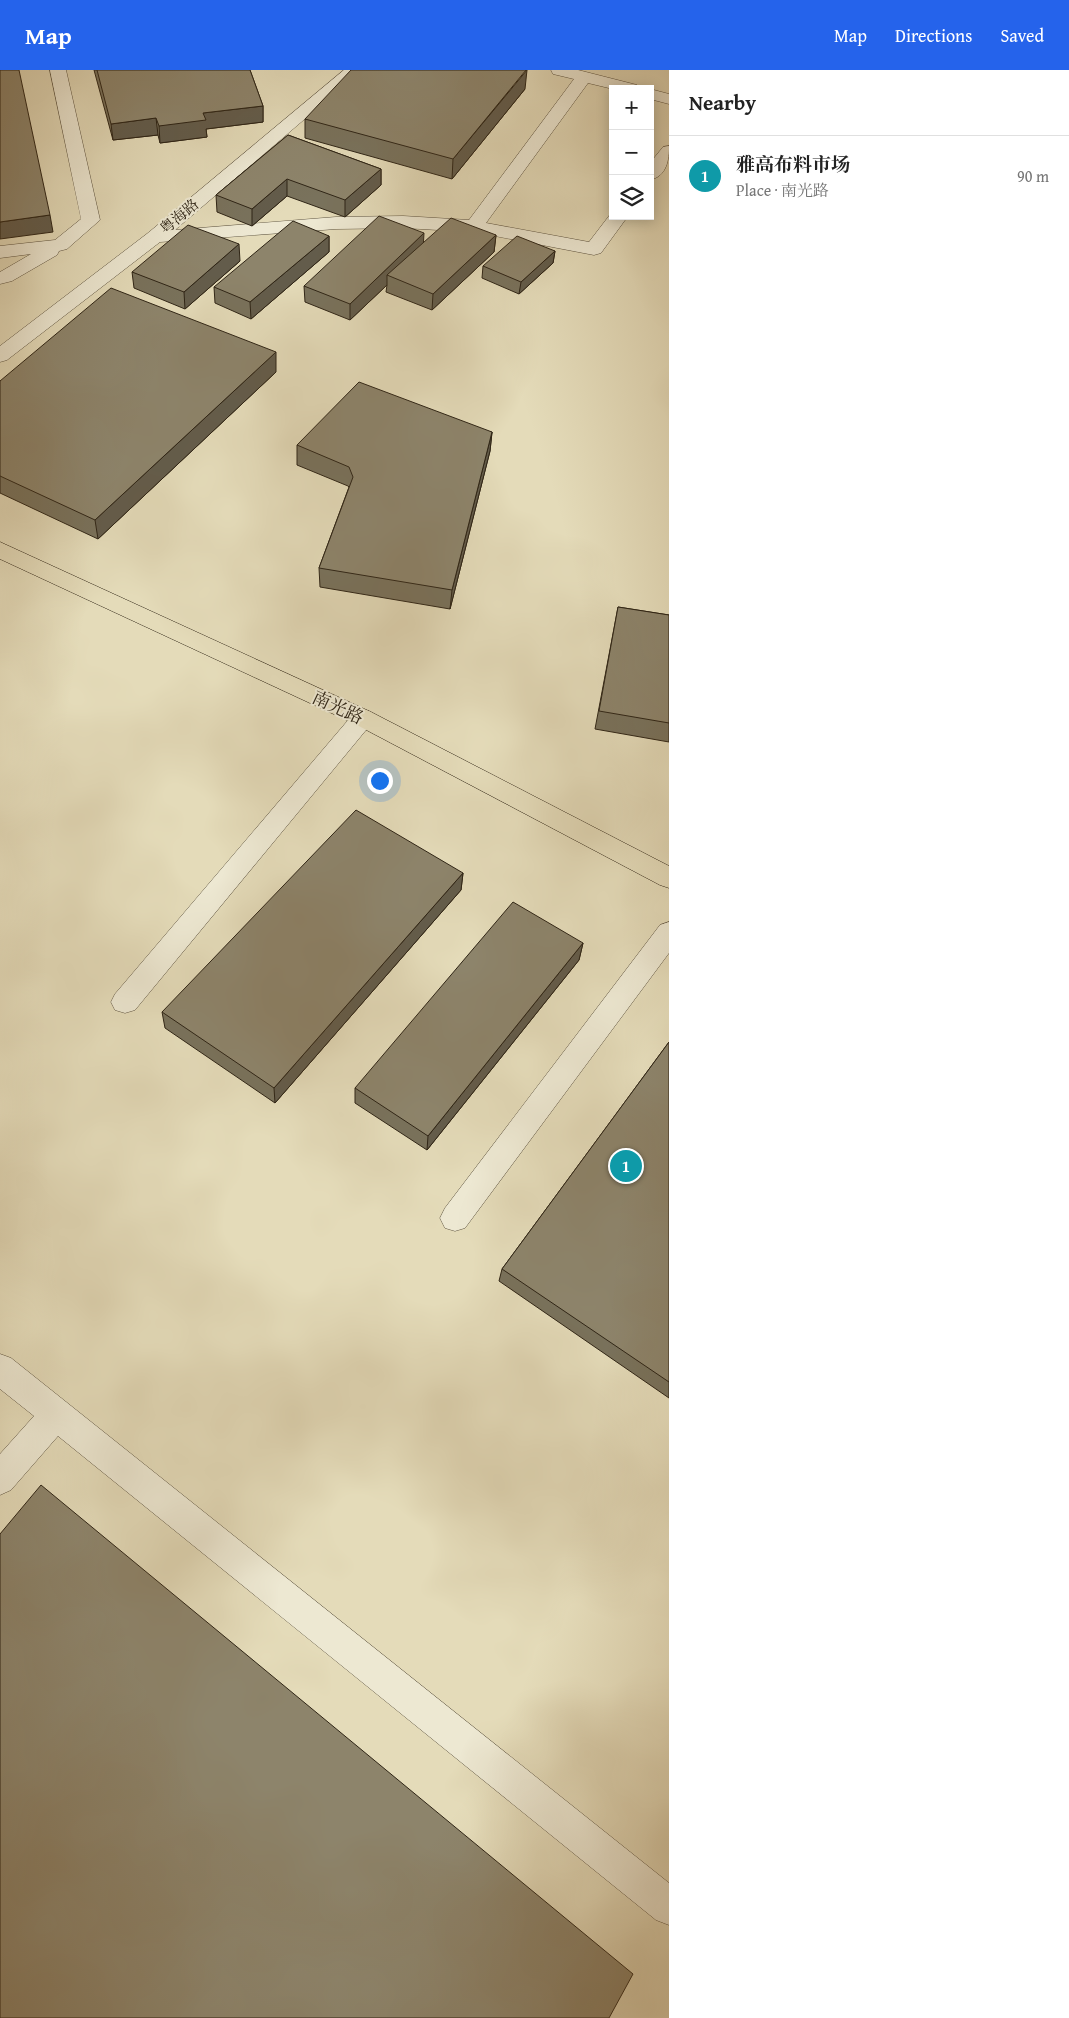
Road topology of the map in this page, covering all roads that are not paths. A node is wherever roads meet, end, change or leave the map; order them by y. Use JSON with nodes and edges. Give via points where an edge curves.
{"nodes":[{"id":1,"x":58,"y":70,"type":"edge"},
{"id":2,"x":354,"y":70,"type":"edge"},
{"id":3,"x":559,"y":70,"type":"edge"},
{"id":4,"x":584,"y":76,"type":"junction"},
{"id":5,"x":617,"y":85,"type":"edge"},
{"id":6,"x":654,"y":95,"type":"edge"},
{"id":7,"x":669,"y":99,"type":"edge"},
{"id":8,"x":669,"y":151,"type":"edge"},
{"id":9,"x":654,"y":170,"type":"edge"},
{"id":10,"x":616,"y":220,"type":"edge"},
{"id":11,"x":474,"y":226,"type":"junction"},
{"id":12,"x":155,"y":237,"type":"junction"},
{"id":13,"x":60,"y":245,"type":"junction"},
{"id":14,"x":0,"y":252,"type":"edge"},
{"id":15,"x":0,"y":278,"type":"edge"},
{"id":16,"x":0,"y":356,"type":"edge"},
{"id":17,"x":0,"y":550,"type":"edge"},
{"id":18,"x":363,"y":718,"type":"junction"},
{"id":19,"x":669,"y":878,"type":"edge"},
{"id":20,"x":669,"y":933,"type":"edge"},
{"id":21,"x":125,"y":1002,"type":"dead end"},
{"id":22,"x":455,"y":1218,"type":"dead end"},
{"id":23,"x":0,"y":1369,"type":"edge"},
{"id":24,"x":56,"y":1414,"type":"junction"},
{"id":25,"x":0,"y":1479,"type":"edge"},
{"id":26,"x":669,"y":1907,"type":"edge"}],
"edges":[{"from":1,"to":13,"type":"street","via":[[91,220]]},
{"from":2,"to":12,"type":"street","name":"粤海路"},
{"from":3,"to":4,"type":"street"},
{"from":4,"to":5,"type":"street"},
{"from":4,"to":11,"type":"street"},
{"from":6,"to":7,"type":"street"},
{"from":8,"to":9,"type":"street"},
{"from":10,"to":11,"type":"street","via":[[594,249]]},
{"from":11,"to":12,"type":"street","via":[[336,223]]},
{"from":12,"to":16,"type":"street","name":"粤海路"},
{"from":13,"to":14,"type":"street"},
{"from":13,"to":15,"type":"street"},
{"from":17,"to":18,"type":"main road","name":"南光路"},
{"from":18,"to":19,"type":"main road","name":"南光路"},
{"from":18,"to":21,"type":"street"},
{"from":20,"to":22,"type":"street"},
{"from":23,"to":24,"type":"street"},
{"from":24,"to":25,"type":"street"},
{"from":24,"to":26,"type":"street"}]}
